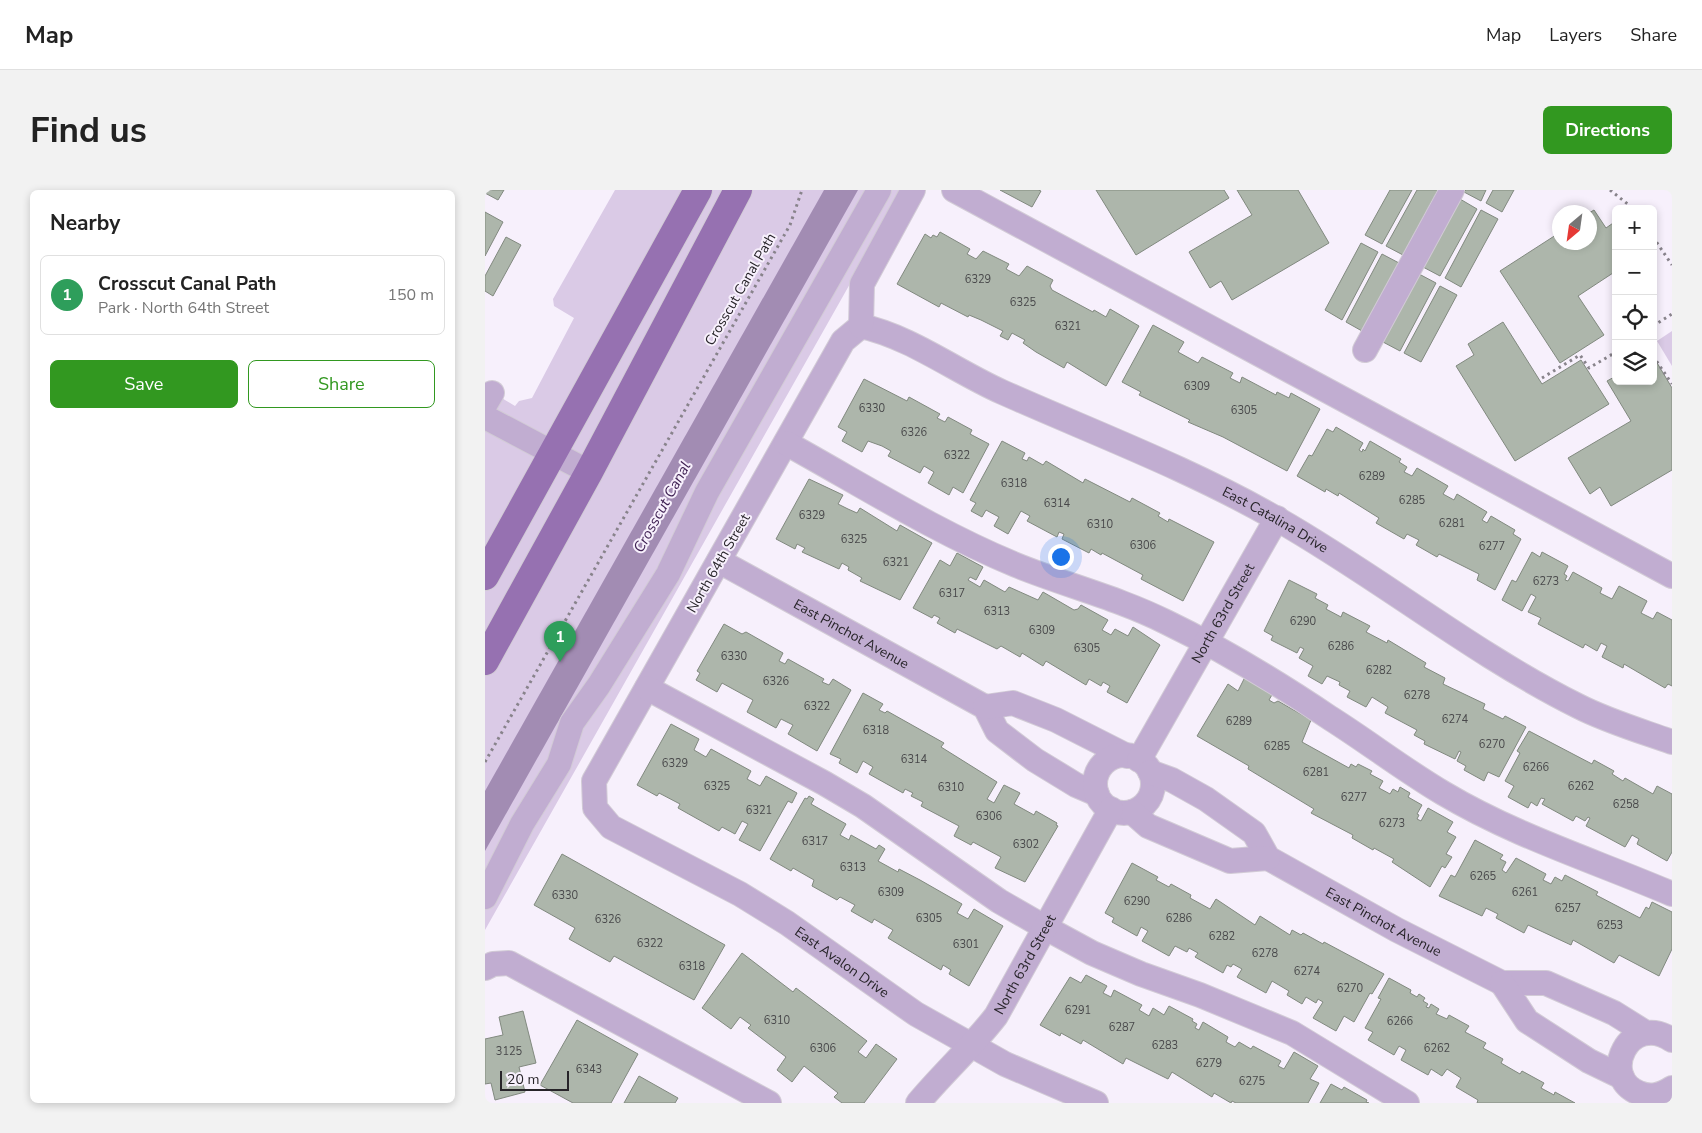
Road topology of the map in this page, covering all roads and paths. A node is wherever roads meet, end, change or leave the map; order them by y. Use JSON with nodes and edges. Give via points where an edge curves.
{"nodes":[{"id":1,"x":698,"y":190,"type":"edge"},
{"id":2,"x":739,"y":190,"type":"edge"},
{"id":3,"x":802,"y":190,"type":"edge"},
{"id":4,"x":879,"y":190,"type":"edge"},
{"id":5,"x":913,"y":190,"type":"edge"},
{"id":6,"x":954,"y":190,"type":"edge"},
{"id":7,"x":1453,"y":190,"type":"edge"},
{"id":8,"x":1610,"y":190,"type":"edge"},
{"id":9,"x":1629,"y":205,"type":"edge"},
{"id":10,"x":1657,"y":243,"type":"edge"},
{"id":11,"x":1672,"y":265,"type":"edge"},
{"id":12,"x":1672,"y":314,"type":"edge"},
{"id":13,"x":1657,"y":323,"type":"edge"},
{"id":14,"x":861,"y":326,"type":"junction"},
{"id":15,"x":1365,"y":350,"type":"dead end"},
{"id":16,"x":1612,"y":354,"type":"edge"},
{"id":17,"x":1657,"y":362,"type":"edge"},
{"id":18,"x":1542,"y":378,"type":"dead end"},
{"id":19,"x":1672,"y":384,"type":"edge"},
{"id":20,"x":485,"y":417,"type":"edge"},
{"id":21,"x":786,"y":443,"type":"junction"},
{"id":22,"x":553,"y":453,"type":"junction"},
{"id":23,"x":589,"y":472,"type":"junction"},
{"id":24,"x":1277,"y":518,"type":"junction"},
{"id":25,"x":719,"y":561,"type":"junction"},
{"id":26,"x":485,"y":576,"type":"edge"},
{"id":27,"x":1672,"y":576,"type":"edge"},
{"id":28,"x":1206,"y":643,"type":"junction"},
{"id":29,"x":485,"y":661,"type":"edge"},
{"id":30,"x":647,"y":688,"type":"junction"},
{"id":31,"x":985,"y":707,"type":"junction"},
{"id":32,"x":1672,"y":742,"type":"edge"},
{"id":33,"x":485,"y":762,"type":"edge"},
{"id":34,"x":1139,"y":762,"type":"junction"},
{"id":35,"x":1113,"y":805,"type":"junction"},
{"id":36,"x":595,"y":808,"type":"joint"},
{"id":37,"x":1268,"y":858,"type":"junction"},
{"id":38,"x":1672,"y":894,"type":"edge"},
{"id":39,"x":485,"y":897,"type":"edge"},
{"id":40,"x":1046,"y":928,"type":"junction"},
{"id":41,"x":485,"y":968,"type":"edge"},
{"id":42,"x":1503,"y":983,"type":"junction"},
{"id":43,"x":1664,"y":1034,"type":"edge"},
{"id":44,"x":973,"y":1046,"type":"junction"},
{"id":45,"x":1647,"y":1093,"type":"edge"},
{"id":46,"x":769,"y":1103,"type":"edge"},
{"id":47,"x":918,"y":1103,"type":"edge"},
{"id":48,"x":1096,"y":1103,"type":"edge"},
{"id":49,"x":1407,"y":1103,"type":"edge"}],
"edges":[{"from":1,"to":22,"type":"main road"},
{"from":2,"to":23,"type":"main road"},
{"from":3,"to":33,"type":"path","name":"Crosscut Canal Path","via":[[790,225]]},
{"from":4,"to":39,"type":"street","via":[[707,492],[668,574],[572,723],[559,764],[522,824]]},
{"from":5,"to":14,"type":"street","via":[[862,284]]},
{"from":6,"to":27,"type":"street"},
{"from":7,"to":15,"type":"street"},
{"from":8,"to":9,"type":"path"},
{"from":10,"to":11,"type":"path"},
{"from":12,"to":13,"type":"path"},
{"from":14,"to":21,"type":"street","name":"North 64th Street","via":[[843,341]]},
{"from":14,"to":24,"type":"street","name":"East Catalina Drive","via":[[883,331],[981,382],[1204,480]]},
{"from":16,"to":18,"type":"path","via":[[1589,368],[1580,354]]},
{"from":17,"to":19,"type":"path"},
{"from":20,"to":22,"type":"street"},
{"from":21,"to":25,"type":"street","name":"North 64th Street"},
{"from":21,"to":28,"type":"street","via":[[963,541],[1018,566],[1116,600]]},
{"from":22,"to":23,"type":"street"},
{"from":22,"to":26,"type":"main road"},
{"from":23,"to":29,"type":"main road"},
{"from":24,"to":28,"type":"street","name":"North 63rd Street"},
{"from":24,"to":32,"type":"street","name":"East Catalina Drive","via":[[1524,676],[1579,706]]},
{"from":25,"to":30,"type":"street","name":"North 64th Street"},
{"from":25,"to":31,"type":"street","name":"East Pinchot Avenue"},
{"from":28,"to":34,"type":"street","name":"North 63rd Street"},
{"from":28,"to":38,"type":"street","via":[[1327,716],[1441,792],[1486,817]]},
{"from":30,"to":36,"type":"street","name":"North 64th Street","via":[[594,781]]},
{"from":30,"to":40,"type":"street","via":[[855,801],[999,901]]},
{"from":31,"to":34,"type":"street","via":[[1013,704],[1056,720]]},
{"from":31,"to":35,"type":"street","via":[[997,731],[1035,760]]},
{"from":34,"to":35,"type":"street","via":[[1153,789],[1146,804]]},
{"from":34,"to":35,"type":"street","via":[[1111,758],[1099,770],[1096,778]]},
{"from":34,"to":37,"type":"street","via":[[1206,799],[1254,833]]},
{"from":35,"to":37,"type":"street","via":[[1148,826],[1230,862]]},
{"from":35,"to":40,"type":"street","name":"North 63rd Street"},
{"from":36,"to":44,"type":"street","name":"East Avalon Drive","via":[[611,827],[740,894],[787,923],[916,1014]]},
{"from":37,"to":42,"type":"street","name":"East Pinchot Avenue","via":[[1397,930]]},
{"from":40,"to":44,"type":"street","name":"North 63rd Street","via":[[996,1016]]},
{"from":40,"to":49,"type":"street","via":[[1141,974],[1292,1033]]},
{"from":41,"to":46,"type":"street","via":[[509,963]]},
{"from":42,"to":43,"type":"street","name":"East Pinchot Avenue","via":[[1546,983]]},
{"from":42,"to":45,"type":"street","via":[[1527,1021]]},
{"from":43,"to":45,"type":"street","via":[[1629,1042],[1623,1049],[1620,1068]]},
{"from":44,"to":47,"type":"street","name":"North 63rd Street"},
{"from":44,"to":48,"type":"street","name":"East Avalon Drive","via":[[1048,1084]]}]}
